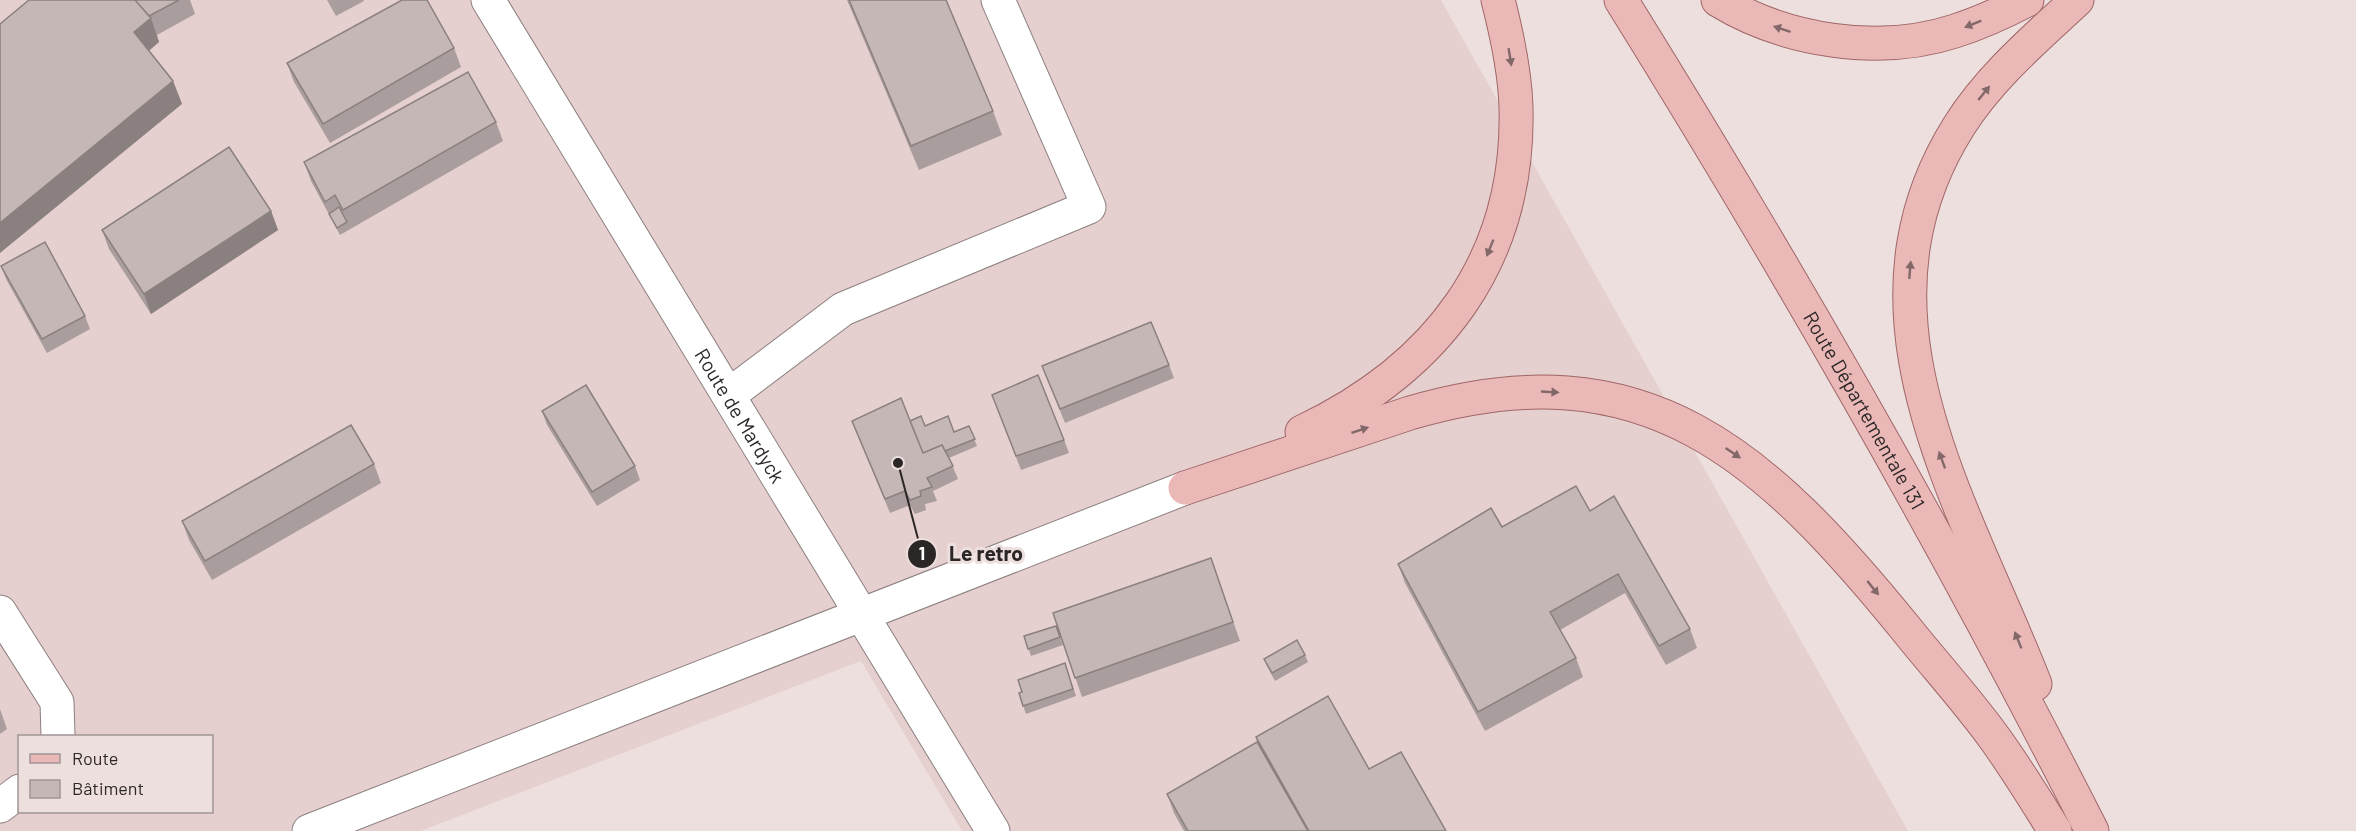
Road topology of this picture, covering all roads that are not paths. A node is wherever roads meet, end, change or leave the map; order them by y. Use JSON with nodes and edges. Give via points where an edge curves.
{"nodes":[{"id":1,"x":488,"y":0,"type":"edge"},
{"id":2,"x":998,"y":0,"type":"edge"},
{"id":3,"x":1498,"y":0,"type":"edge"},
{"id":4,"x":1621,"y":0,"type":"edge"},
{"id":5,"x":1718,"y":0,"type":"edge"},
{"id":6,"x":2026,"y":0,"type":"edge"},
{"id":7,"x":2077,"y":0,"type":"edge"},
{"id":8,"x":729,"y":395,"type":"junction"},
{"id":9,"x":1185,"y":488,"type":"junction"},
{"id":10,"x":0,"y":612,"type":"edge"},
{"id":11,"x":862,"y":613,"type":"junction"},
{"id":12,"x":58,"y":735,"type":"edge"},
{"id":13,"x":18,"y":792,"type":"edge"},
{"id":14,"x":0,"y":806,"type":"edge"},
{"id":15,"x":309,"y":831,"type":"edge"},
{"id":16,"x":993,"y":831,"type":"edge"},
{"id":17,"x":2055,"y":831,"type":"edge"},
{"id":18,"x":2092,"y":831,"type":"edge"}],
"edges":[{"from":1,"to":8,"type":"street","name":"Route de Mardyck"},
{"from":2,"to":8,"type":"street","via":[[1089,207],[843,309]]},
{"from":3,"to":9,"type":"main road","one_way":true,"via":[[1515,96],[1512,168],[1491,247],[1456,313],[1406,365],[1364,398]]},
{"from":4,"to":18,"type":"main road","name":"Route Départementale 131","via":[[1845,377],[1961,582]]},
{"from":6,"to":5,"type":"main road","one_way":true,"via":[[1954,31],[1885,42],[1809,37],[1764,23]]},
{"from":18,"to":7,"type":"main road","one_way":true,"via":[[1938,451],[1916,370],[1909,297],[1912,248],[1922,205],[1949,144],[1990,85]]},
{"from":8,"to":11,"type":"street","name":"Route de Mardyck"},
{"from":9,"to":11,"type":"street"},
{"from":9,"to":17,"type":"main road","one_way":true,"via":[[1410,413],[1489,395],[1586,395],[1656,413],[1745,461],[1832,542],[1992,735]]},
{"from":10,"to":12,"type":"street","via":[[57,702]]},
{"from":11,"to":15,"type":"street"},
{"from":11,"to":16,"type":"street","name":"Route de Mardyck"},
{"from":13,"to":14,"type":"street"}]}
